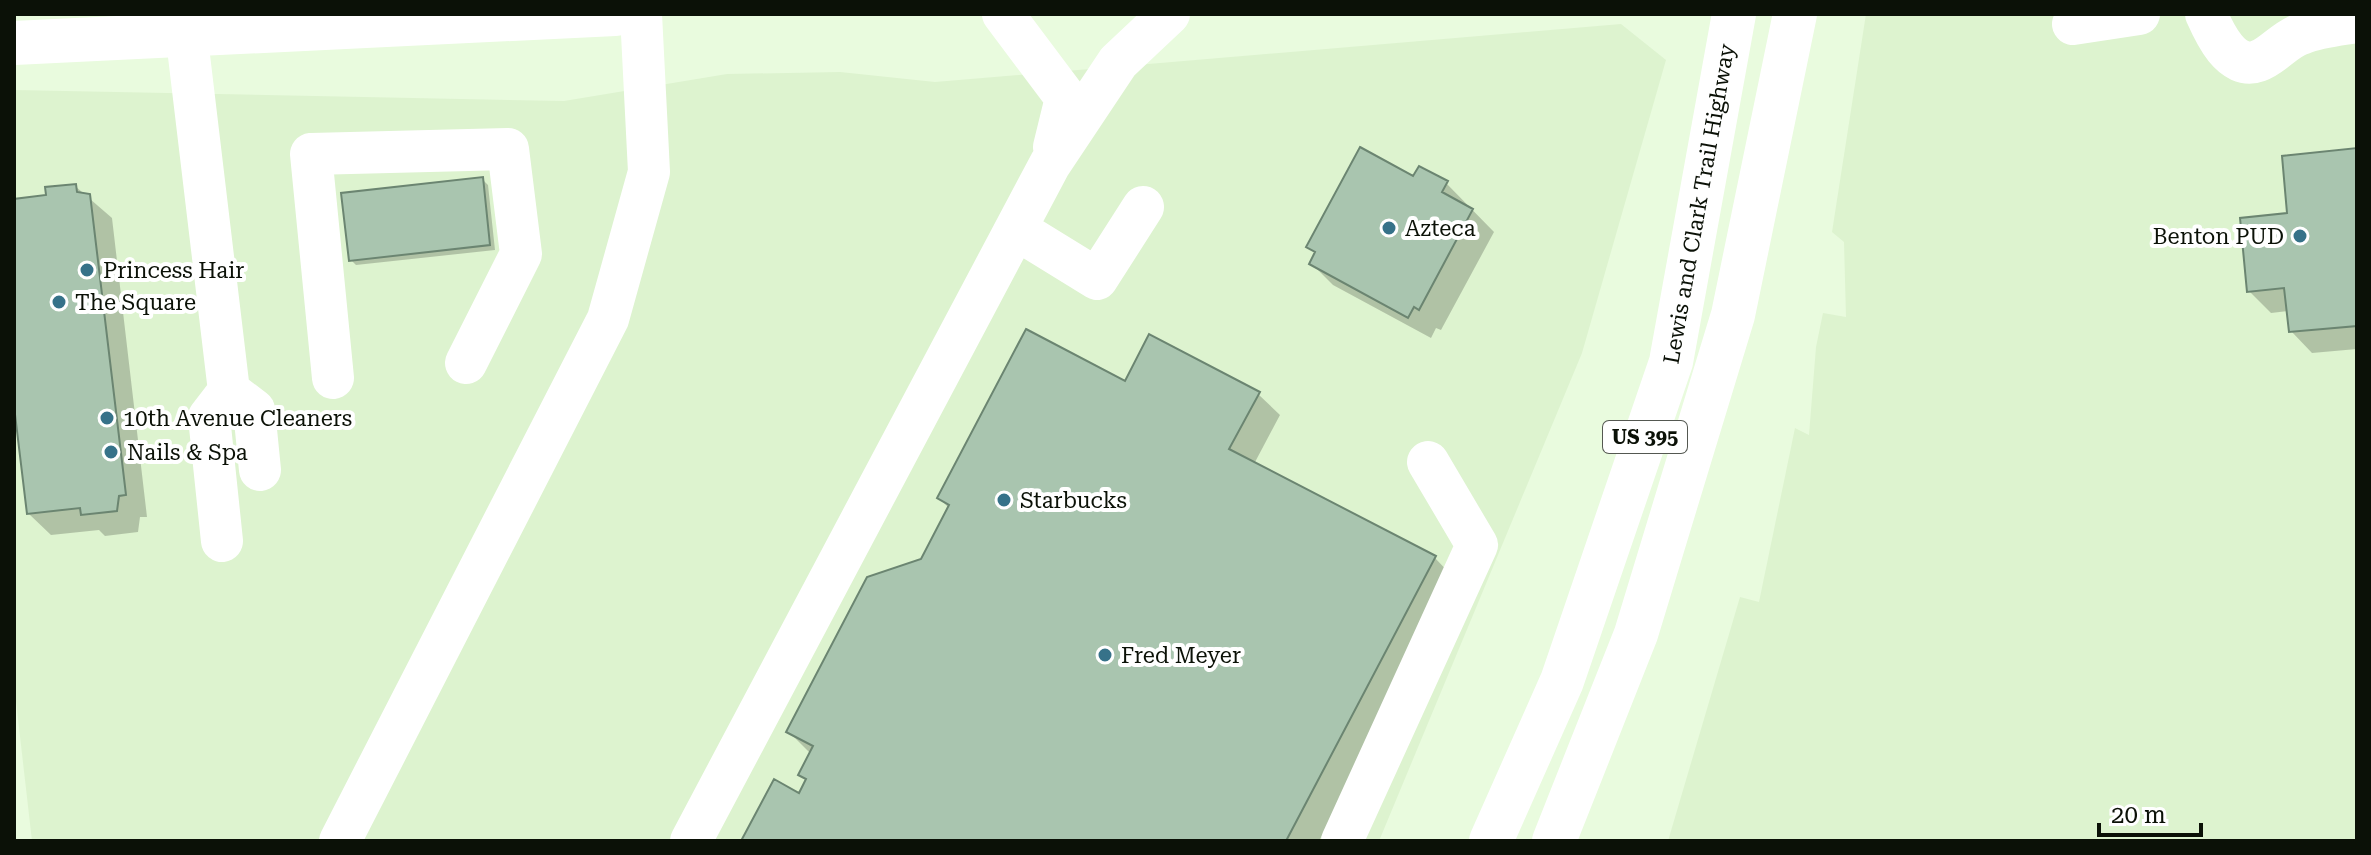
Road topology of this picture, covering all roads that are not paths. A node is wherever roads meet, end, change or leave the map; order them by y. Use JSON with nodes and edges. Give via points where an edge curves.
{"nodes":[{"id":1,"x":615,"y":14,"type":"edge"},
{"id":2,"x":641,"y":14,"type":"edge"},
{"id":3,"x":1003,"y":14,"type":"edge"},
{"id":4,"x":1169,"y":14,"type":"edge"},
{"id":5,"x":1734,"y":14,"type":"edge"},
{"id":6,"x":1795,"y":14,"type":"edge"},
{"id":7,"x":2139,"y":14,"type":"edge"},
{"id":8,"x":2206,"y":14,"type":"edge"},
{"id":9,"x":2357,"y":22,"type":"edge"},
{"id":10,"x":185,"y":24,"type":"edge"},
{"id":11,"x":2073,"y":24,"type":"dead end"},
{"id":12,"x":14,"y":43,"type":"edge"},
{"id":13,"x":1050,"y":164,"type":"junction"},
{"id":14,"x":1143,"y":207,"type":"dead end"},
{"id":15,"x":1016,"y":229,"type":"junction"},
{"id":16,"x":466,"y":363,"type":"dead end"},
{"id":17,"x":333,"y":378,"type":"dead end"},
{"id":18,"x":229,"y":391,"type":"junction"},
{"id":19,"x":1428,"y":462,"type":"dead end"},
{"id":20,"x":260,"y":470,"type":"dead end"},
{"id":21,"x":222,"y":541,"type":"dead end"},
{"id":22,"x":340,"y":841,"type":"edge"},
{"id":23,"x":691,"y":841,"type":"edge"},
{"id":24,"x":1342,"y":841,"type":"edge"},
{"id":25,"x":1491,"y":841,"type":"edge"},
{"id":26,"x":1554,"y":841,"type":"edge"}],
"edges":[{"from":1,"to":10,"type":"main road"},
{"from":2,"to":22,"type":"lane","via":[[649,172],[608,319]]},
{"from":3,"to":13,"type":"lane","via":[[1066,98]]},
{"from":4,"to":13,"type":"lane","via":[[1118,62]]},
{"from":5,"to":25,"type":"main road","name":"Lewis and Clark Trail Highway","number":"US 395","via":[[1671,362],[1562,681]]},
{"from":6,"to":26,"type":"main road","name":"Lewis and Clark Trail Highway","number":"US 395","via":[[1733,315],[1636,634]]},
{"from":7,"to":11,"type":"lane"},
{"from":8,"to":9,"type":"lane","via":[[2217,37],[2243,61],[2257,61],[2300,34]]},
{"from":10,"to":12,"type":"main road"},
{"from":10,"to":18,"type":"lane"},
{"from":13,"to":15,"type":"lane"},
{"from":14,"to":15,"type":"lane","via":[[1097,279]]},
{"from":15,"to":23,"type":"lane"},
{"from":16,"to":17,"type":"lane","via":[[521,254],[508,149],[311,154]]},
{"from":18,"to":20,"type":"lane","via":[[254,410]]},
{"from":18,"to":21,"type":"lane","via":[[209,417]]},
{"from":19,"to":24,"type":"lane","via":[[1477,545]]}]}
